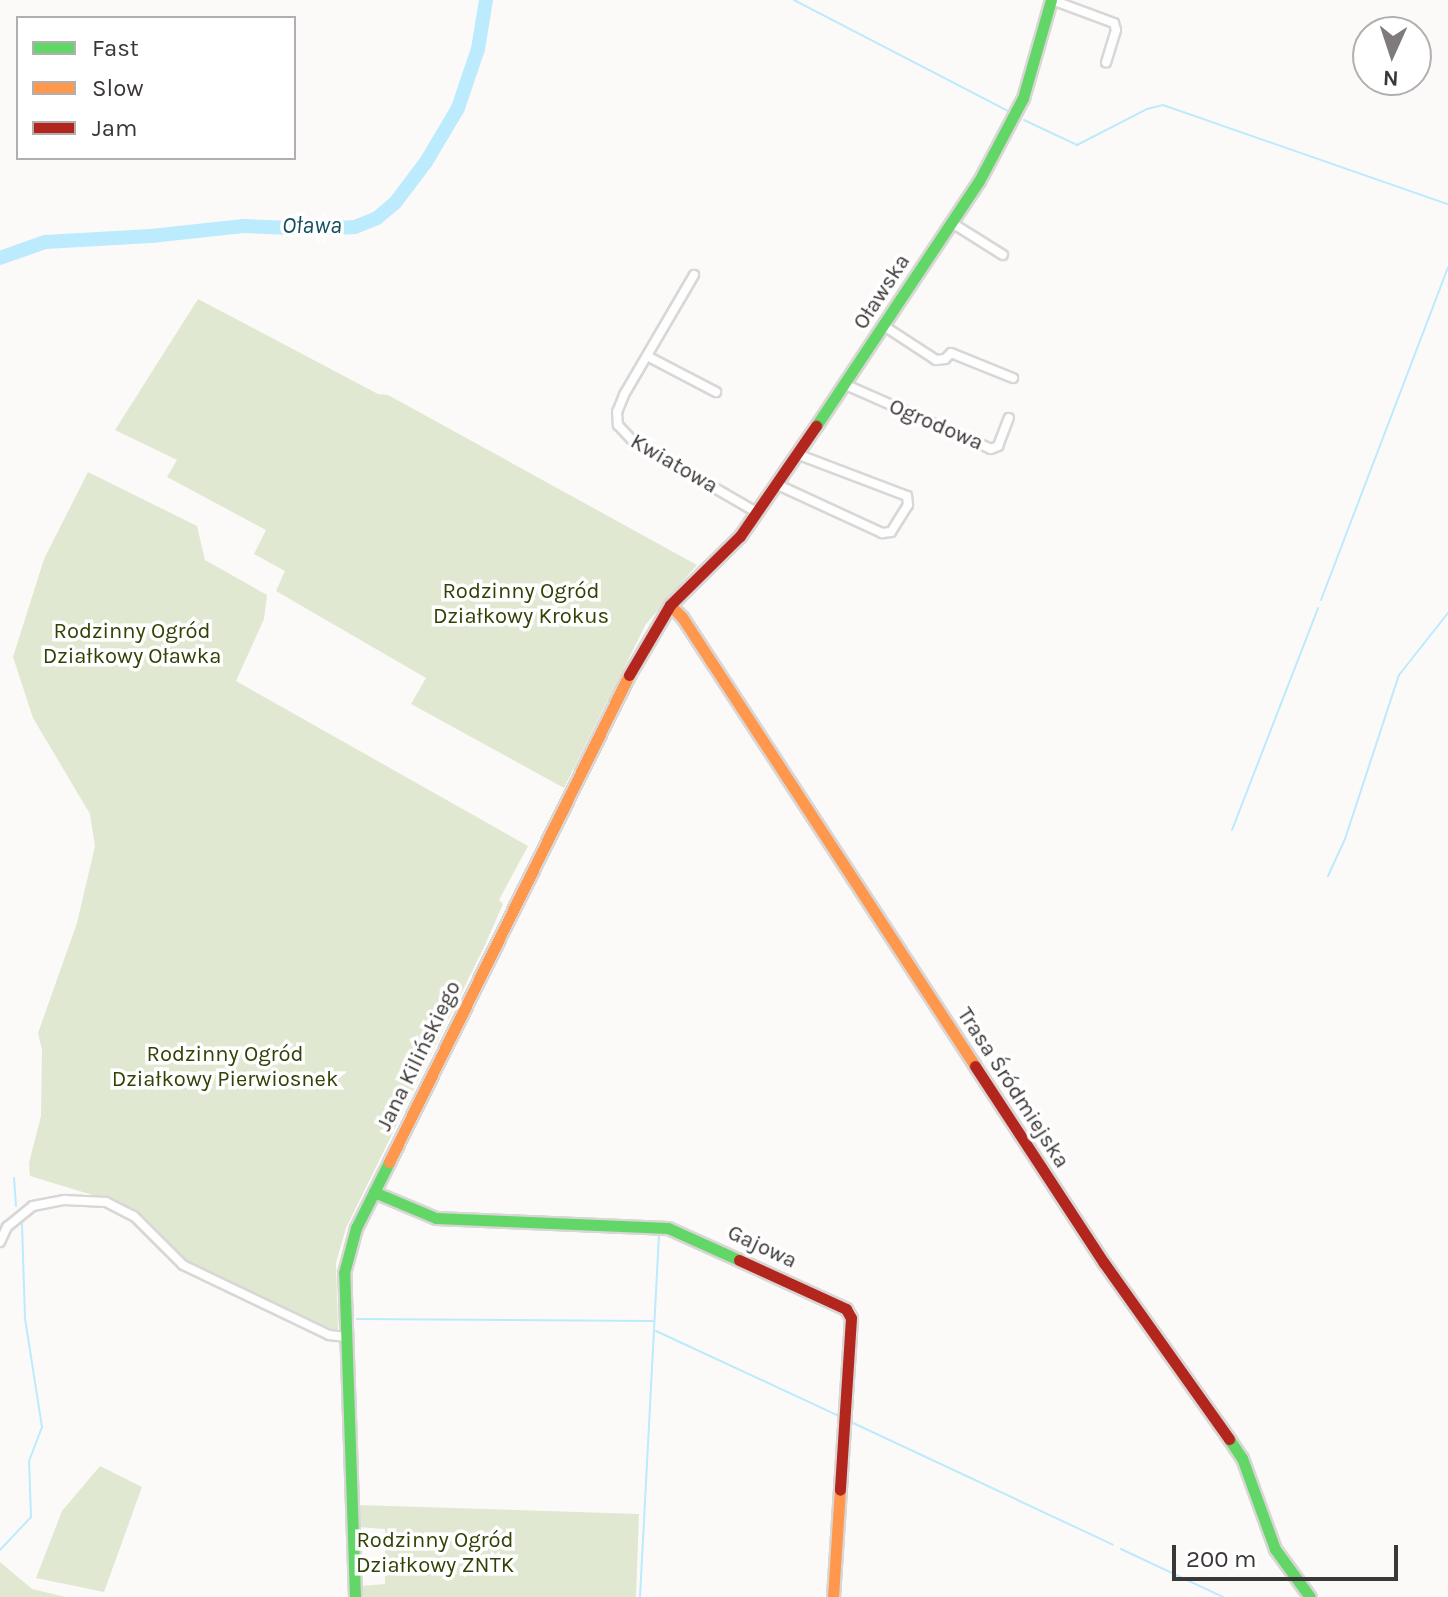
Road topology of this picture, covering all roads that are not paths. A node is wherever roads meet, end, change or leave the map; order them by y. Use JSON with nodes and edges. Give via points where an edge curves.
{"nodes":[{"id":1,"x":1051,"y":0,"type":"edge"},
{"id":2,"x":1106,"y":63,"type":"dead end"},
{"id":3,"x":952,"y":223,"type":"junction"},
{"id":4,"x":1003,"y":255,"type":"dead end"},
{"id":5,"x":694,"y":275,"type":"dead end"},
{"id":6,"x":884,"y":326,"type":"junction"},
{"id":7,"x":647,"y":356,"type":"junction"},
{"id":8,"x":1013,"y":378,"type":"dead end"},
{"id":9,"x":846,"y":385,"type":"junction"},
{"id":10,"x":716,"y":392,"type":"dead end"},
{"id":11,"x":1009,"y":418,"type":"dead end"},
{"id":12,"x":799,"y":455,"type":"junction"},
{"id":13,"x":778,"y":485,"type":"junction"},
{"id":14,"x":758,"y":513,"type":"junction"},
{"id":15,"x":697,"y":578,"type":"joint"},
{"id":16,"x":670,"y":605,"type":"junction"},
{"id":17,"x":374,"y":1192,"type":"junction"},
{"id":18,"x":0,"y":1242,"type":"edge"},
{"id":19,"x":346,"y":1337,"type":"junction"},
{"id":20,"x":355,"y":1597,"type":"edge"},
{"id":21,"x":833,"y":1597,"type":"edge"},
{"id":22,"x":1310,"y":1597,"type":"edge"}],
"edges":[{"from":1,"to":2,"type":"street","via":[[1114,23]]},
{"from":1,"to":3,"type":"street","name":"Oławska","via":[[1017,113]]},
{"from":3,"to":4,"type":"street"},
{"from":3,"to":6,"type":"street","name":"Oławska"},
{"from":5,"to":7,"type":"street","name":"Kwiatowa"},
{"from":6,"to":8,"type":"street","via":[[936,360],[951,353]]},
{"from":6,"to":9,"type":"street","name":"Oławska"},
{"from":7,"to":10,"type":"street"},
{"from":7,"to":14,"type":"street","name":"Kwiatowa","via":[[617,412],[621,431]]},
{"from":9,"to":11,"type":"street","name":"Ogrodowa","via":[[991,449],[998,446]]},
{"from":9,"to":12,"type":"street","name":"Oławska"},
{"from":12,"to":13,"type":"street","name":"Oławska"},
{"from":12,"to":13,"type":"street","via":[[907,496],[908,505],[891,532],[882,533]]},
{"from":13,"to":14,"type":"street","name":"Oławska"},
{"from":14,"to":15,"type":"street","name":"Oławska"},
{"from":15,"to":16,"type":"street","name":"Jana Kilińskiego"},
{"from":16,"to":17,"type":"street","name":"Jana Kilińskiego","via":[[645,642]]},
{"from":16,"to":22,"type":"street","name":"Trasa Śródmiejska","via":[[1111,1274],[1242,1458],[1275,1549]]},
{"from":17,"to":19,"type":"street","name":"Jana Kilińskiego","via":[[346,1260]]},
{"from":17,"to":21,"type":"street","name":"Gajowa","via":[[436,1218],[668,1228],[846,1309],[851,1318]]},
{"from":18,"to":19,"type":"street","via":[[7,1227],[33,1206],[64,1200],[106,1202],[134,1216],[186,1267],[329,1335]]},
{"from":19,"to":20,"type":"street","name":"Jana Kilińskiego"}]}
